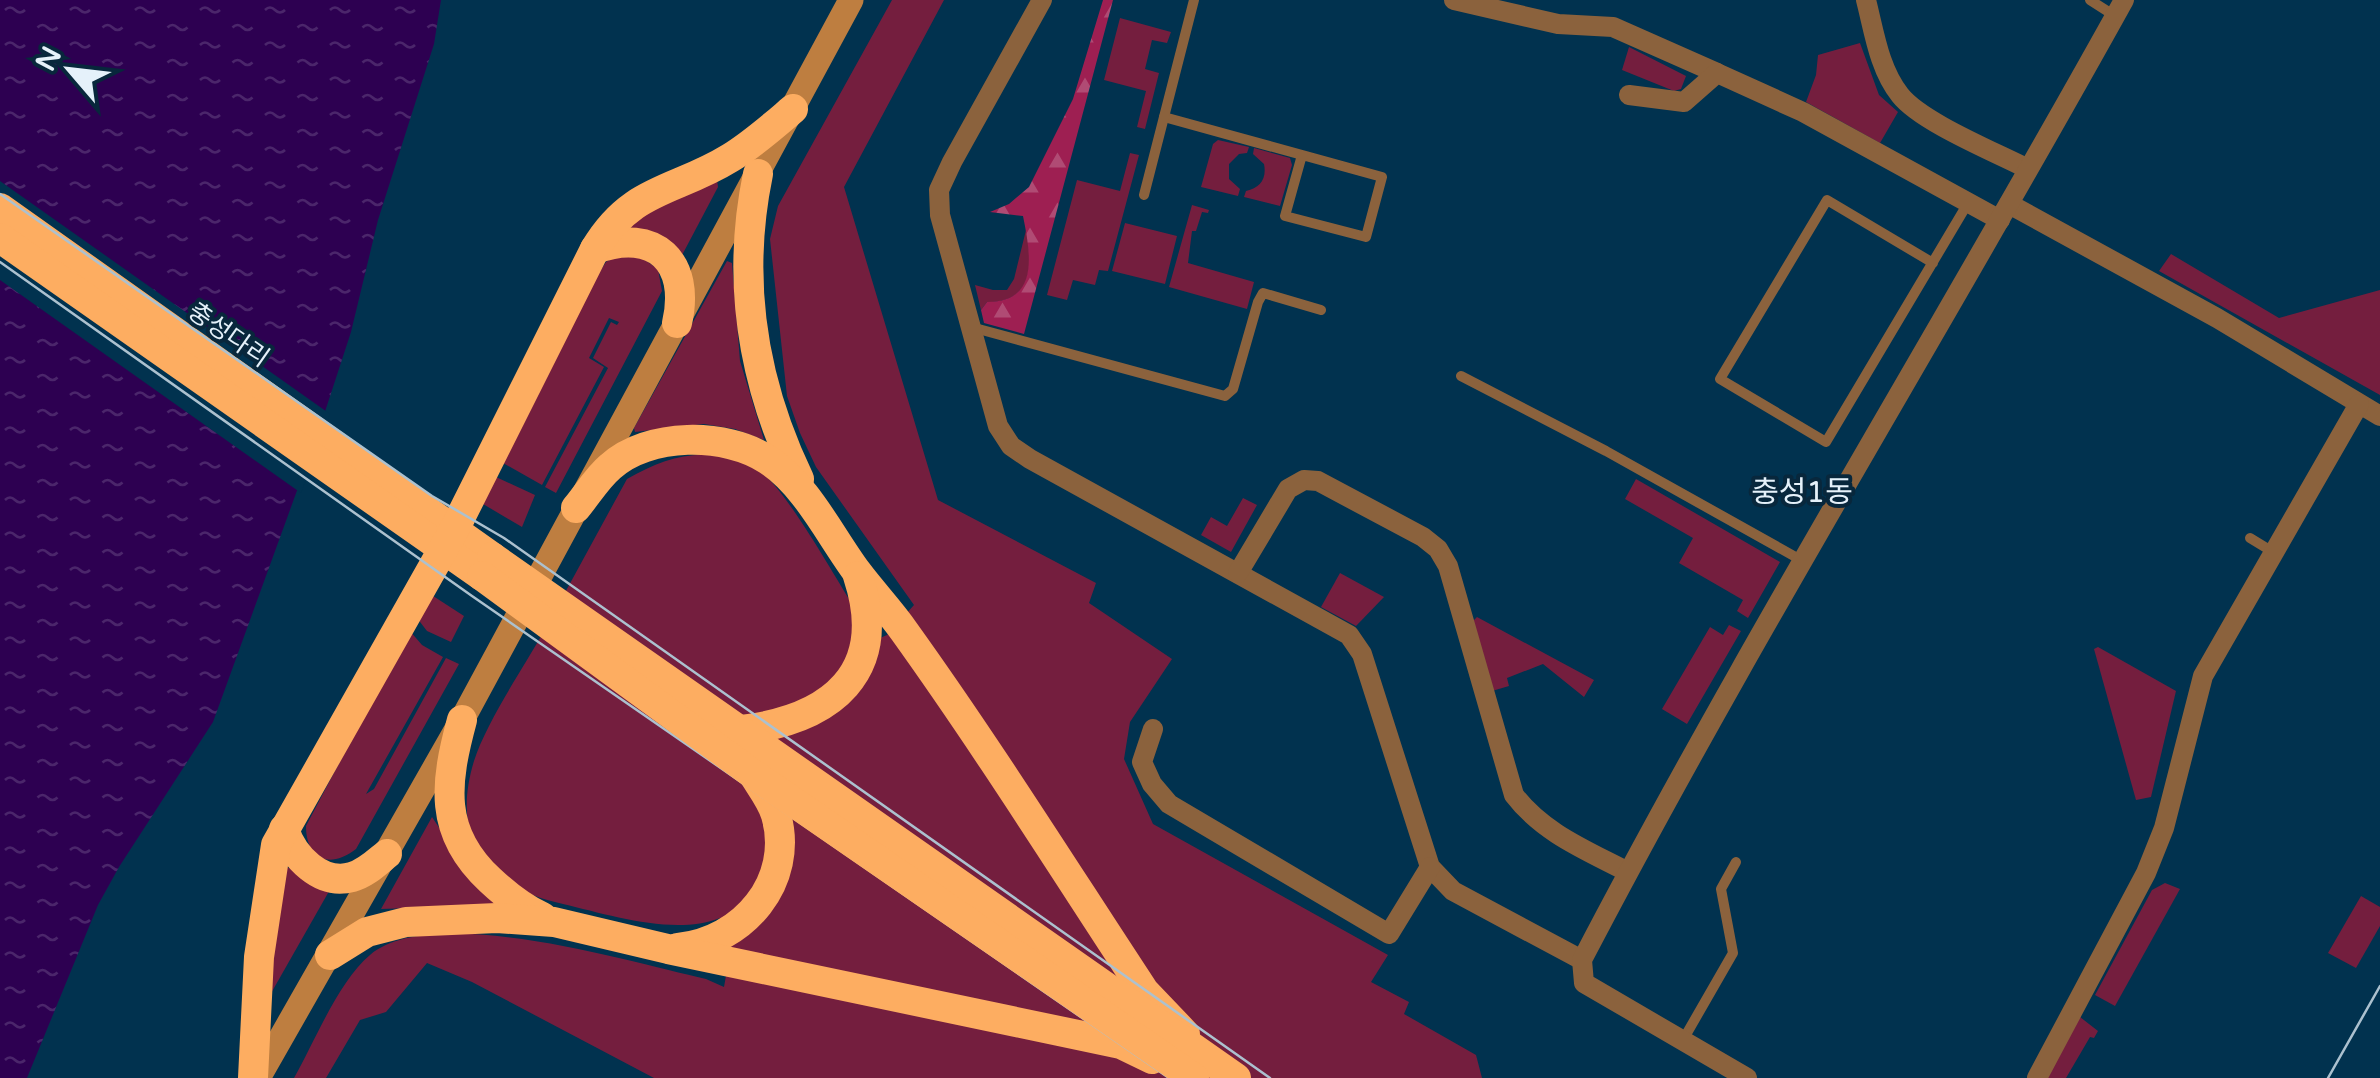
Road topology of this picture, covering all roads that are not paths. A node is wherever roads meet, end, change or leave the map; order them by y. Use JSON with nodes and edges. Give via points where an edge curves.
{"nodes":[{"id":1,"x":852,"y":0,"type":"edge"},
{"id":2,"x":1042,"y":0,"type":"edge"},
{"id":3,"x":1194,"y":0,"type":"edge"},
{"id":4,"x":1454,"y":0,"type":"edge"},
{"id":5,"x":1866,"y":0,"type":"edge"},
{"id":6,"x":2090,"y":0,"type":"edge"},
{"id":7,"x":2119,"y":8,"type":"edge"},
{"id":8,"x":1718,"y":72,"type":"junction"},
{"id":9,"x":1628,"y":95,"type":"dead end"},
{"id":10,"x":793,"y":109,"type":"junction"},
{"id":11,"x":1164,"y":117,"type":"junction"},
{"id":12,"x":1302,"y":155,"type":"junction"},
{"id":13,"x":2028,"y":169,"type":"junction"},
{"id":14,"x":758,"y":174,"type":"junction"},
{"id":15,"x":1144,"y":195,"type":"dead end"},
{"id":16,"x":1968,"y":202,"type":"junction"},
{"id":17,"x":0,"y":208,"type":"edge"},
{"id":18,"x":2005,"y":212,"type":"junction"},
{"id":19,"x":0,"y":238,"type":"edge"},
{"id":20,"x":595,"y":249,"type":"junction"},
{"id":21,"x":1933,"y":263,"type":"junction"},
{"id":22,"x":1321,"y":310,"type":"dead end"},
{"id":23,"x":677,"y":323,"type":"junction"},
{"id":24,"x":970,"y":326,"type":"junction"},
{"id":25,"x":1461,"y":376,"type":"dead end"},
{"id":26,"x":2359,"y":404,"type":"junction"},
{"id":27,"x":2380,"y":416,"type":"edge"},
{"id":28,"x":811,"y":504,"type":"junction"},
{"id":29,"x":576,"y":508,"type":"junction"},
{"id":30,"x":416,"y":518,"type":"junction"},
{"id":31,"x":2250,"y":538,"type":"dead end"},
{"id":32,"x":448,"y":540,"type":"junction"},
{"id":33,"x":2274,"y":552,"type":"junction"},
{"id":34,"x":1801,"y":560,"type":"junction"},
{"id":35,"x":487,"y":566,"type":"junction"},
{"id":36,"x":856,"y":570,"type":"junction"},
{"id":37,"x":1238,"y":573,"type":"junction"},
{"id":38,"x":462,"y":720,"type":"junction"},
{"id":39,"x":1153,"y":729,"type":"dead end"},
{"id":40,"x":742,"y":730,"type":"junction"},
{"id":41,"x":753,"y":774,"type":"junction"},
{"id":42,"x":284,"y":829,"type":"junction"},
{"id":43,"x":387,"y":854,"type":"junction"},
{"id":44,"x":1736,"y":862,"type":"dead end"},
{"id":45,"x":1430,"y":867,"type":"junction"},
{"id":46,"x":1628,"y":872,"type":"junction"},
{"id":47,"x":554,"y":922,"type":"junction"},
{"id":48,"x":668,"y":949,"type":"junction"},
{"id":49,"x":330,"y":955,"type":"junction"},
{"id":50,"x":1582,"y":960,"type":"junction"},
{"id":51,"x":1682,"y":1040,"type":"junction"},
{"id":52,"x":1208,"y":1074,"type":"edge"},
{"id":53,"x":256,"y":1078,"type":"edge"},
{"id":54,"x":1748,"y":1078,"type":"edge"},
{"id":55,"x":2036,"y":1078,"type":"edge"}],
"edges":[{"from":1,"to":10,"type":"main road"},
{"from":2,"to":24,"type":"street","via":[[939,190]]},
{"from":3,"to":11,"type":"lane"},
{"from":4,"to":8,"type":"street","via":[[1558,24],[1612,27]]},
{"from":5,"to":13,"type":"street","via":[[1884,67],[1900,96]]},
{"from":6,"to":7,"type":"lane"},
{"from":7,"to":13,"type":"street"},
{"from":8,"to":9,"type":"street","via":[[1684,102]]},
{"from":8,"to":16,"type":"street"},
{"from":10,"to":14,"type":"main road"},
{"from":10,"to":20,"type":"highway","via":[[727,160],[640,200],[609,226]]},
{"from":11,"to":12,"type":"lane"},
{"from":11,"to":15,"type":"lane"},
{"from":12,"to":12,"type":"lane","via":[[1382,177],[1366,237],[1285,216]]},
{"from":13,"to":18,"type":"street"},
{"from":14,"to":23,"type":"main road"},
{"from":14,"to":28,"type":"highway","via":[[747,235],[757,362]]},
{"from":16,"to":18,"type":"street"},
{"from":16,"to":21,"type":"lane"},
{"from":17,"to":30,"type":"highway","name":"충성다리"},
{"from":18,"to":26,"type":"street","via":[[2218,318]]},
{"from":18,"to":34,"type":"street"},
{"from":19,"to":30,"type":"highway"},
{"from":20,"to":23,"type":"highway","via":[[616,241],[642,244],[668,260],[683,297]]},
{"from":20,"to":32,"type":"highway"},
{"from":21,"to":21,"type":"lane","via":[[1826,442],[1720,379],[1827,200]]},
{"from":22,"to":24,"type":"lane","via":[[1263,294],[1226,396]]},
{"from":23,"to":29,"type":"main road"},
{"from":24,"to":37,"type":"street","via":[[998,426],[1010,446]]},
{"from":25,"to":34,"type":"lane"},
{"from":26,"to":27,"type":"street"},
{"from":26,"to":33,"type":"street"},
{"from":28,"to":29,"type":"highway","via":[[770,460],[708,440],[624,458]]},
{"from":28,"to":36,"type":"highway"},
{"from":29,"to":38,"type":"main road"},
{"from":30,"to":32,"type":"highway"},
{"from":31,"to":33,"type":"lane"},
{"from":32,"to":35,"type":"highway"},
{"from":32,"to":42,"type":"highway"},
{"from":33,"to":55,"type":"street","via":[[2204,676],[2146,873]]},
{"from":34,"to":46,"type":"street"},
{"from":35,"to":40,"type":"highway","bridge":true},
{"from":35,"to":41,"type":"highway","bridge":true},
{"from":36,"to":40,"type":"highway","via":[[866,613],[864,648],[837,696],[821,708]]},
{"from":36,"to":52,"type":"highway","bridge":true},
{"from":37,"to":45,"type":"street","via":[[1357,646]]},
{"from":37,"to":46,"type":"street","via":[[1288,489],[1304,480],[1318,480],[1423,537],[1448,566],[1514,795],[1550,831]]},
{"from":38,"to":43,"type":"main road"},
{"from":38,"to":47,"type":"highway","via":[[449,788],[458,837],[498,887]]},
{"from":39,"to":45,"type":"street","via":[[1142,762],[1168,804],[1389,934]]},
{"from":40,"to":52,"type":"highway","bridge":true},
{"from":41,"to":48,"type":"highway","via":[[776,811],[780,854],[767,892],[742,923],[711,941]]},
{"from":41,"to":52,"type":"highway","bridge":true},
{"from":42,"to":43,"type":"highway","via":[[312,869],[338,879],[365,872]]},
{"from":42,"to":53,"type":"highway","via":[[272,863],[259,957]]},
{"from":43,"to":49,"type":"main road"},
{"from":44,"to":51,"type":"lane","via":[[1721,890],[1732,954]]},
{"from":45,"to":50,"type":"street","via":[[1452,891]]},
{"from":46,"to":50,"type":"street"},
{"from":47,"to":48,"type":"highway"},
{"from":47,"to":49,"type":"highway","via":[[406,922],[367,932]]},
{"from":48,"to":52,"type":"highway","bridge":true,"via":[[1121,1044]]},
{"from":49,"to":53,"type":"main road"},
{"from":50,"to":51,"type":"street","via":[[1584,983]]},
{"from":51,"to":54,"type":"street"}]}
